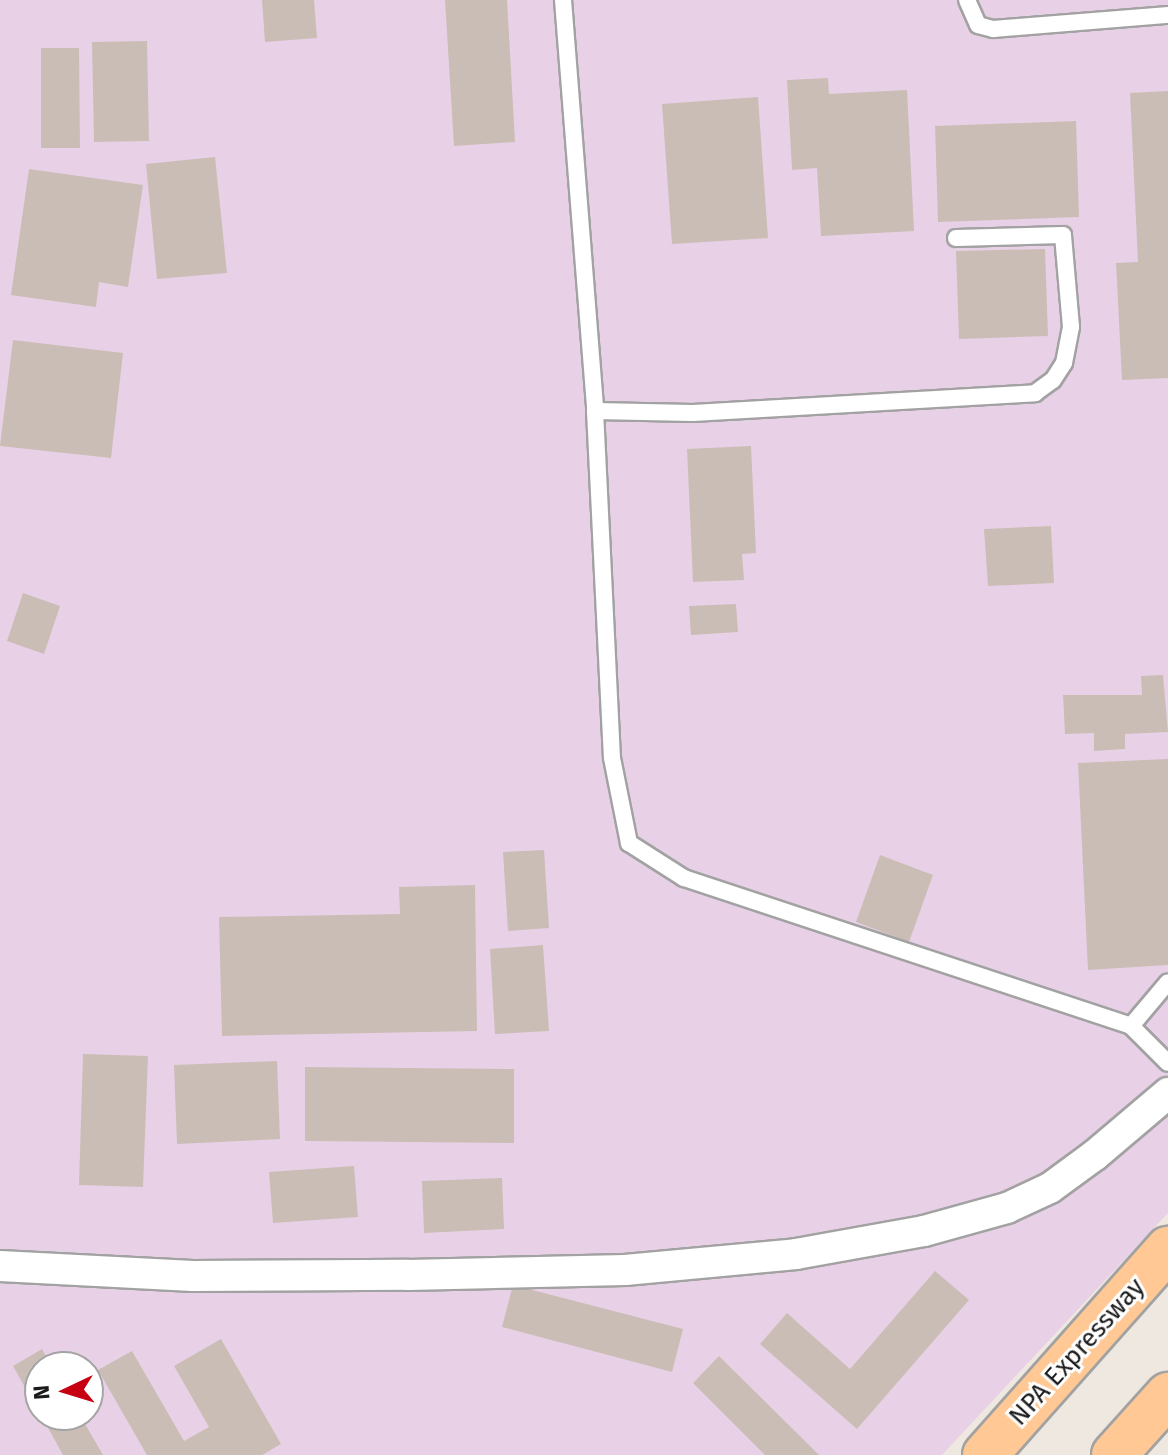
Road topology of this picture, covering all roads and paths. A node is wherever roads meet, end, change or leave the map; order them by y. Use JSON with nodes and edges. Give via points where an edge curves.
{"nodes":[{"id":1,"x":563,"y":0,"type":"edge"},
{"id":2,"x":967,"y":0,"type":"edge"},
{"id":3,"x":1168,"y":15,"type":"edge"},
{"id":4,"x":956,"y":238,"type":"dead end"},
{"id":5,"x":595,"y":411,"type":"junction"},
{"id":6,"x":1168,"y":982,"type":"edge"},
{"id":7,"x":1131,"y":1026,"type":"junction"},
{"id":8,"x":1168,"y":1063,"type":"edge"},
{"id":9,"x":1168,"y":1093,"type":"edge"},
{"id":10,"x":1168,"y":1249,"type":"edge"},
{"id":11,"x":0,"y":1266,"type":"edge"},
{"id":12,"x":1168,"y":1395,"type":"edge"},
{"id":13,"x":985,"y":1455,"type":"edge"},
{"id":14,"x":1114,"y":1455,"type":"edge"}],
"edges":[{"from":1,"to":5,"type":"lane"},
{"from":2,"to":3,"type":"lane","via":[[978,25],[993,29]]},
{"from":4,"to":5,"type":"lane","via":[[1063,235],[1071,327],[1064,363],[1035,393],[693,413]]},
{"from":5,"to":7,"type":"lane","via":[[612,758],[629,843],[684,878]]},
{"from":6,"to":7,"type":"lane"},
{"from":7,"to":8,"type":"lane"},
{"from":9,"to":11,"type":"street","via":[[1084,1163],[1007,1208],[924,1231],[796,1254],[625,1270],[408,1275],[193,1276]]},
{"from":10,"to":13,"type":"main road","name":"NPA Expressway"},
{"from":12,"to":14,"type":"main road"}]}
